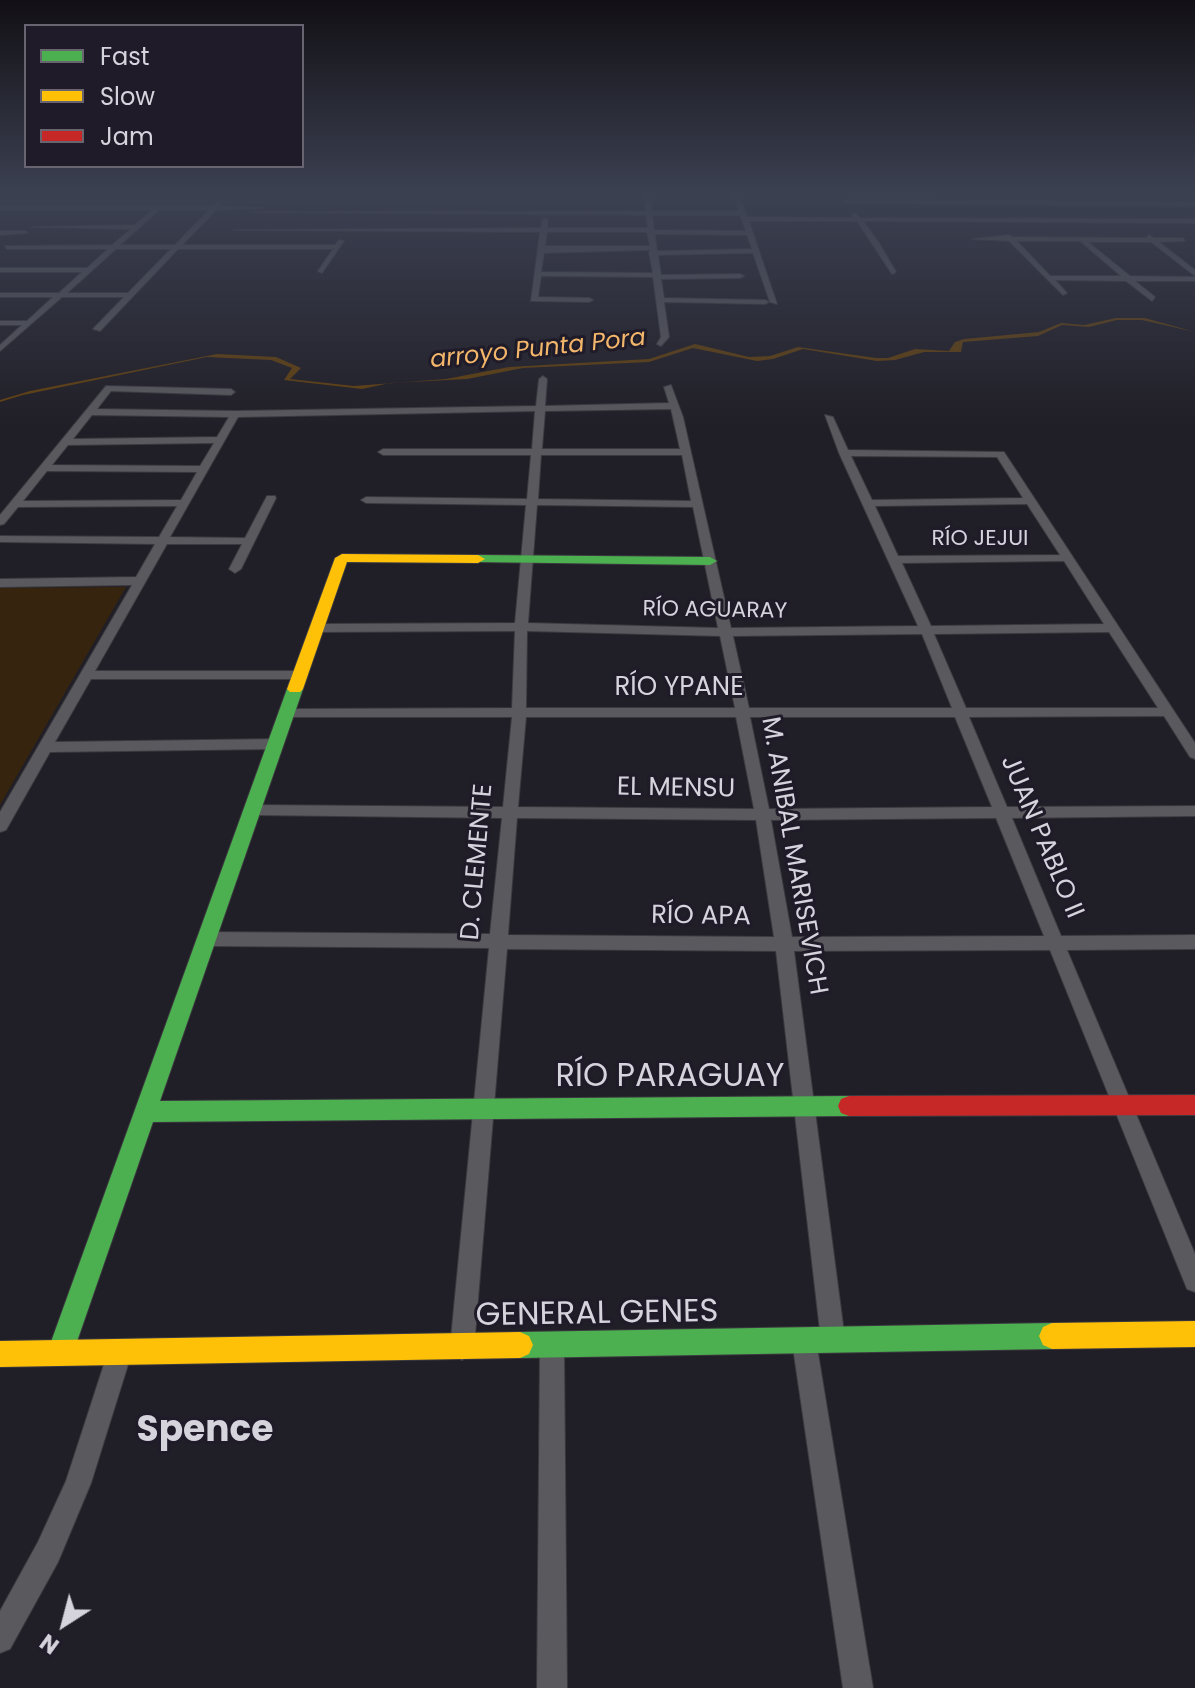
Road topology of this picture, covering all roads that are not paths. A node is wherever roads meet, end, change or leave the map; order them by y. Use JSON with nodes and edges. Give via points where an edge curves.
{"nodes":[{"id":1,"x":83,"y":276,"type":"edge"},
{"id":2,"x":149,"y":276,"type":"edge"},
{"id":3,"x":538,"y":276,"type":"edge"},
{"id":4,"x":644,"y":276,"type":"edge"},
{"id":5,"x":657,"y":276,"type":"junction"},
{"id":6,"x":740,"y":276,"type":"dead end"},
{"id":7,"x":763,"y":276,"type":"edge"},
{"id":8,"x":1047,"y":276,"type":"edge"},
{"id":9,"x":1124,"y":276,"type":"edge"},
{"id":10,"x":1195,"y":276,"type":"edge"},
{"id":11,"x":1049,"y":278,"type":"junction"},
{"id":12,"x":1128,"y":279,"type":"junction"},
{"id":13,"x":1063,"y":293,"type":"dead end"},
{"id":14,"x":0,"y":295,"type":"edge"},
{"id":15,"x":62,"y":295,"type":"junction"},
{"id":16,"x":131,"y":295,"type":"junction"},
{"id":17,"x":1152,"y":299,"type":"dead end"},
{"id":18,"x":589,"y":300,"type":"dead end"},
{"id":19,"x":661,"y":300,"type":"junction"},
{"id":20,"x":0,"y":323,"type":"edge"},
{"id":21,"x":31,"y":323,"type":"junction"},
{"id":22,"x":97,"y":329,"type":"dead end"},
{"id":23,"x":661,"y":344,"type":"dead end"},
{"id":24,"x":0,"y":349,"type":"edge"},
{"id":25,"x":543,"y":379,"type":"dead end"},
{"id":26,"x":668,"y":387,"type":"dead end"},
{"id":27,"x":231,"y":392,"type":"dead end"},
{"id":28,"x":674,"y":406,"type":"junction"},
{"id":29,"x":541,"y":408,"type":"junction"},
{"id":30,"x":88,"y":412,"type":"junction"},
{"id":31,"x":235,"y":414,"type":"junction"},
{"id":32,"x":828,"y":417,"type":"dead end"},
{"id":33,"x":220,"y":440,"type":"junction"},
{"id":34,"x":64,"y":442,"type":"junction"},
{"id":35,"x":383,"y":452,"type":"dead end"},
{"id":36,"x":537,"y":452,"type":"junction"},
{"id":37,"x":685,"y":452,"type":"junction"},
{"id":38,"x":844,"y":453,"type":"junction"},
{"id":39,"x":43,"y":468,"type":"junction"},
{"id":40,"x":203,"y":469,"type":"junction"},
{"id":41,"x":271,"y":498,"type":"dead end"},
{"id":42,"x":366,"y":500,"type":"dead end"},
{"id":43,"x":1029,"y":501,"type":"junction"},
{"id":44,"x":532,"y":502,"type":"junction"},
{"id":45,"x":185,"y":503,"type":"junction"},
{"id":46,"x":868,"y":503,"type":"junction"},
{"id":47,"x":14,"y":504,"type":"junction"},
{"id":48,"x":697,"y":504,"type":"junction"},
{"id":49,"x":0,"y":522,"type":"edge"},
{"id":50,"x":0,"y":539,"type":"edge"},
{"id":51,"x":164,"y":541,"type":"junction"},
{"id":52,"x":249,"y":541,"type":"junction"},
{"id":53,"x":1066,"y":558,"type":"junction"},
{"id":54,"x":527,"y":560,"type":"junction"},
{"id":55,"x":895,"y":560,"type":"junction"},
{"id":56,"x":710,"y":561,"type":"junction"},
{"id":57,"x":235,"y":569,"type":"dead end"},
{"id":58,"x":141,"y":581,"type":"junction"},
{"id":59,"x":0,"y":583,"type":"edge"},
{"id":60,"x":521,"y":627,"type":"junction"},
{"id":61,"x":317,"y":628,"type":"junction"},
{"id":62,"x":1112,"y":628,"type":"junction"},
{"id":63,"x":927,"y":631,"type":"junction"},
{"id":64,"x":725,"y":632,"type":"junction"},
{"id":65,"x":87,"y":675,"type":"junction"},
{"id":66,"x":300,"y":675,"type":"junction"},
{"id":67,"x":519,"y":712,"type":"junction"},
{"id":68,"x":961,"y":712,"type":"junction"},
{"id":69,"x":1167,"y":712,"type":"junction"},
{"id":70,"x":287,"y":713,"type":"junction"},
{"id":71,"x":742,"y":713,"type":"junction"},
{"id":72,"x":276,"y":744,"type":"junction"},
{"id":73,"x":45,"y":747,"type":"junction"},
{"id":74,"x":1195,"y":754,"type":"edge"},
{"id":75,"x":253,"y":810,"type":"junction"},
{"id":76,"x":508,"y":810,"type":"junction"},
{"id":77,"x":1195,"y":811,"type":"edge"},
{"id":78,"x":1003,"y":813,"type":"junction"},
{"id":79,"x":762,"y":815,"type":"junction"},
{"id":80,"x":0,"y":826,"type":"edge"},
{"id":81,"x":207,"y":939,"type":"junction"},
{"id":82,"x":497,"y":940,"type":"junction"},
{"id":83,"x":1195,"y":942,"type":"edge"},
{"id":84,"x":784,"y":944,"type":"junction"},
{"id":85,"x":1058,"y":944,"type":"junction"},
{"id":86,"x":1125,"y":1105,"type":"junction"},
{"id":87,"x":1195,"y":1105,"type":"edge"},
{"id":88,"x":483,"y":1107,"type":"junction"},
{"id":89,"x":805,"y":1108,"type":"junction"},
{"id":90,"x":145,"y":1112,"type":"junction"},
{"id":91,"x":1195,"y":1281,"type":"edge"},
{"id":92,"x":1195,"y":1334,"type":"edge"},
{"id":93,"x":833,"y":1340,"type":"junction"},
{"id":94,"x":804,"y":1341,"type":"junction"},
{"id":95,"x":552,"y":1346,"type":"junction"},
{"id":96,"x":462,"y":1348,"type":"junction"},
{"id":97,"x":120,"y":1352,"type":"junction"},
{"id":98,"x":60,"y":1353,"type":"junction"},
{"id":99,"x":0,"y":1354,"type":"edge"},
{"id":100,"x":0,"y":1639,"type":"edge"},
{"id":101,"x":552,"y":1688,"type":"edge"},
{"id":102,"x":858,"y":1688,"type":"edge"}],
"edges":[{"from":1,"to":15,"type":"street"},
{"from":2,"to":16,"type":"street"},
{"from":3,"to":18,"type":"street","via":[[534,299]]},
{"from":4,"to":5,"type":"street"},
{"from":5,"to":6,"type":"street"},
{"from":5,"to":19,"type":"street"},
{"from":7,"to":19,"type":"street","via":[[770,302]]},
{"from":8,"to":11,"type":"street"},
{"from":9,"to":12,"type":"street"},
{"from":10,"to":12,"type":"street"},
{"from":11,"to":12,"type":"street"},
{"from":11,"to":13,"type":"street"},
{"from":12,"to":17,"type":"street"},
{"from":14,"to":15,"type":"street"},
{"from":15,"to":16,"type":"street"},
{"from":15,"to":21,"type":"street"},
{"from":16,"to":22,"type":"street"},
{"from":19,"to":23,"type":"street"},
{"from":20,"to":21,"type":"street"},
{"from":21,"to":24,"type":"street"},
{"from":25,"to":29,"type":"street","name":"D. CLEMENTE"},
{"from":26,"to":28,"type":"street","name":"M. ANIBAL MARISEVICH"},
{"from":27,"to":30,"type":"street","via":[[109,388]]},
{"from":28,"to":29,"type":"street"},
{"from":28,"to":37,"type":"street","name":"M. ANIBAL MARISEVICH"},
{"from":29,"to":31,"type":"street"},
{"from":29,"to":36,"type":"street","name":"D. CLEMENTE"},
{"from":30,"to":31,"type":"street"},
{"from":30,"to":34,"type":"street"},
{"from":31,"to":33,"type":"street"},
{"from":32,"to":38,"type":"street","name":"JUAN PABLO II"},
{"from":33,"to":34,"type":"street"},
{"from":33,"to":40,"type":"street"},
{"from":34,"to":39,"type":"street"},
{"from":35,"to":36,"type":"street"},
{"from":36,"to":37,"type":"street"},
{"from":36,"to":44,"type":"street","name":"D. CLEMENTE"},
{"from":37,"to":48,"type":"street","name":"M. ANIBAL MARISEVICH"},
{"from":38,"to":43,"type":"street","via":[[1000,454]]},
{"from":38,"to":46,"type":"street","name":"JUAN PABLO II"},
{"from":39,"to":40,"type":"street"},
{"from":39,"to":47,"type":"street"},
{"from":40,"to":45,"type":"street"},
{"from":41,"to":52,"type":"street"},
{"from":42,"to":44,"type":"street"},
{"from":43,"to":46,"type":"street"},
{"from":43,"to":53,"type":"street"},
{"from":44,"to":48,"type":"street"},
{"from":44,"to":54,"type":"street","name":"D. CLEMENTE"},
{"from":45,"to":47,"type":"street"},
{"from":45,"to":51,"type":"street"},
{"from":46,"to":55,"type":"street","name":"JUAN PABLO II"},
{"from":47,"to":49,"type":"street"},
{"from":48,"to":56,"type":"street","name":"M. ANIBAL MARISEVICH"},
{"from":50,"to":51,"type":"street"},
{"from":51,"to":52,"type":"street"},
{"from":51,"to":58,"type":"street"},
{"from":52,"to":57,"type":"street"},
{"from":53,"to":55,"type":"street","name":"RÍO JEJUI"},
{"from":53,"to":62,"type":"street"},
{"from":54,"to":56,"type":"street"},
{"from":54,"to":60,"type":"street","name":"D. CLEMENTE"},
{"from":54,"to":61,"type":"street","via":[[342,558]]},
{"from":55,"to":63,"type":"street","name":"JUAN PABLO II"},
{"from":56,"to":64,"type":"street","name":"M. ANIBAL MARISEVICH"},
{"from":58,"to":59,"type":"street"},
{"from":58,"to":65,"type":"street"},
{"from":60,"to":61,"type":"street","name":"RÍO AGUARAY"},
{"from":60,"to":64,"type":"street","name":"RÍO AGUARAY"},
{"from":60,"to":67,"type":"street","name":"D. CLEMENTE"},
{"from":61,"to":66,"type":"street"},
{"from":62,"to":63,"type":"street","name":"RÍO AGUARAY"},
{"from":62,"to":69,"type":"street"},
{"from":63,"to":64,"type":"street","name":"RÍO AGUARAY"},
{"from":63,"to":68,"type":"street","name":"JUAN PABLO II"},
{"from":64,"to":71,"type":"street","name":"M. ANIBAL MARISEVICH"},
{"from":65,"to":66,"type":"street"},
{"from":65,"to":73,"type":"street"},
{"from":66,"to":70,"type":"street"},
{"from":67,"to":70,"type":"street","name":"RÍO YPANE"},
{"from":67,"to":71,"type":"street","name":"RÍO YPANE"},
{"from":67,"to":76,"type":"street","name":"D. CLEMENTE"},
{"from":68,"to":69,"type":"street","name":"RÍO YPANE"},
{"from":68,"to":71,"type":"street","name":"RÍO YPANE"},
{"from":68,"to":78,"type":"street","name":"JUAN PABLO II"},
{"from":69,"to":74,"type":"street"},
{"from":70,"to":72,"type":"street"},
{"from":71,"to":79,"type":"street","name":"M. ANIBAL MARISEVICH"},
{"from":72,"to":73,"type":"street"},
{"from":72,"to":75,"type":"street"},
{"from":73,"to":80,"type":"street"},
{"from":75,"to":76,"type":"street","name":"EL MENSU"},
{"from":75,"to":81,"type":"street"},
{"from":76,"to":79,"type":"street","name":"EL MENSU"},
{"from":76,"to":82,"type":"street","name":"D. CLEMENTE"},
{"from":77,"to":78,"type":"street","name":"EL MENSU"},
{"from":78,"to":79,"type":"street","name":"EL MENSU"},
{"from":78,"to":85,"type":"street","name":"JUAN PABLO II"},
{"from":79,"to":84,"type":"street","name":"M. ANIBAL MARISEVICH"},
{"from":81,"to":82,"type":"street","name":"RÍO APA"},
{"from":81,"to":90,"type":"street"},
{"from":82,"to":84,"type":"street","name":"RÍO APA"},
{"from":82,"to":88,"type":"street","name":"D. CLEMENTE"},
{"from":83,"to":85,"type":"street","name":"RÍO APA"},
{"from":84,"to":85,"type":"street","name":"RÍO APA"},
{"from":84,"to":89,"type":"street","name":"M. ANIBAL MARISEVICH"},
{"from":85,"to":86,"type":"street","name":"JUAN PABLO II"},
{"from":86,"to":87,"type":"street","name":"RÍO PARAGUAY"},
{"from":86,"to":89,"type":"street","name":"RÍO PARAGUAY"},
{"from":86,"to":91,"type":"street","name":"JUAN PABLO II"},
{"from":88,"to":89,"type":"street","name":"RÍO PARAGUAY"},
{"from":88,"to":90,"type":"street","name":"RÍO PARAGUAY"},
{"from":88,"to":96,"type":"street","name":"D. CLEMENTE"},
{"from":89,"to":93,"type":"street","name":"M. ANIBAL MARISEVICH"},
{"from":90,"to":98,"type":"street"},
{"from":92,"to":93,"type":"street","name":"GENERAL GENES"},
{"from":93,"to":94,"type":"street","name":"GENERAL GENES"},
{"from":94,"to":95,"type":"street","name":"GENERAL GENES"},
{"from":94,"to":102,"type":"street"},
{"from":95,"to":96,"type":"street","name":"GENERAL GENES"},
{"from":95,"to":101,"type":"street"},
{"from":96,"to":97,"type":"street","name":"GENERAL GENES"},
{"from":97,"to":98,"type":"street","name":"GENERAL GENES"},
{"from":97,"to":100,"type":"street","via":[[78,1483],[48,1552]]},
{"from":98,"to":99,"type":"street","name":"GENERAL GENES"}]}
